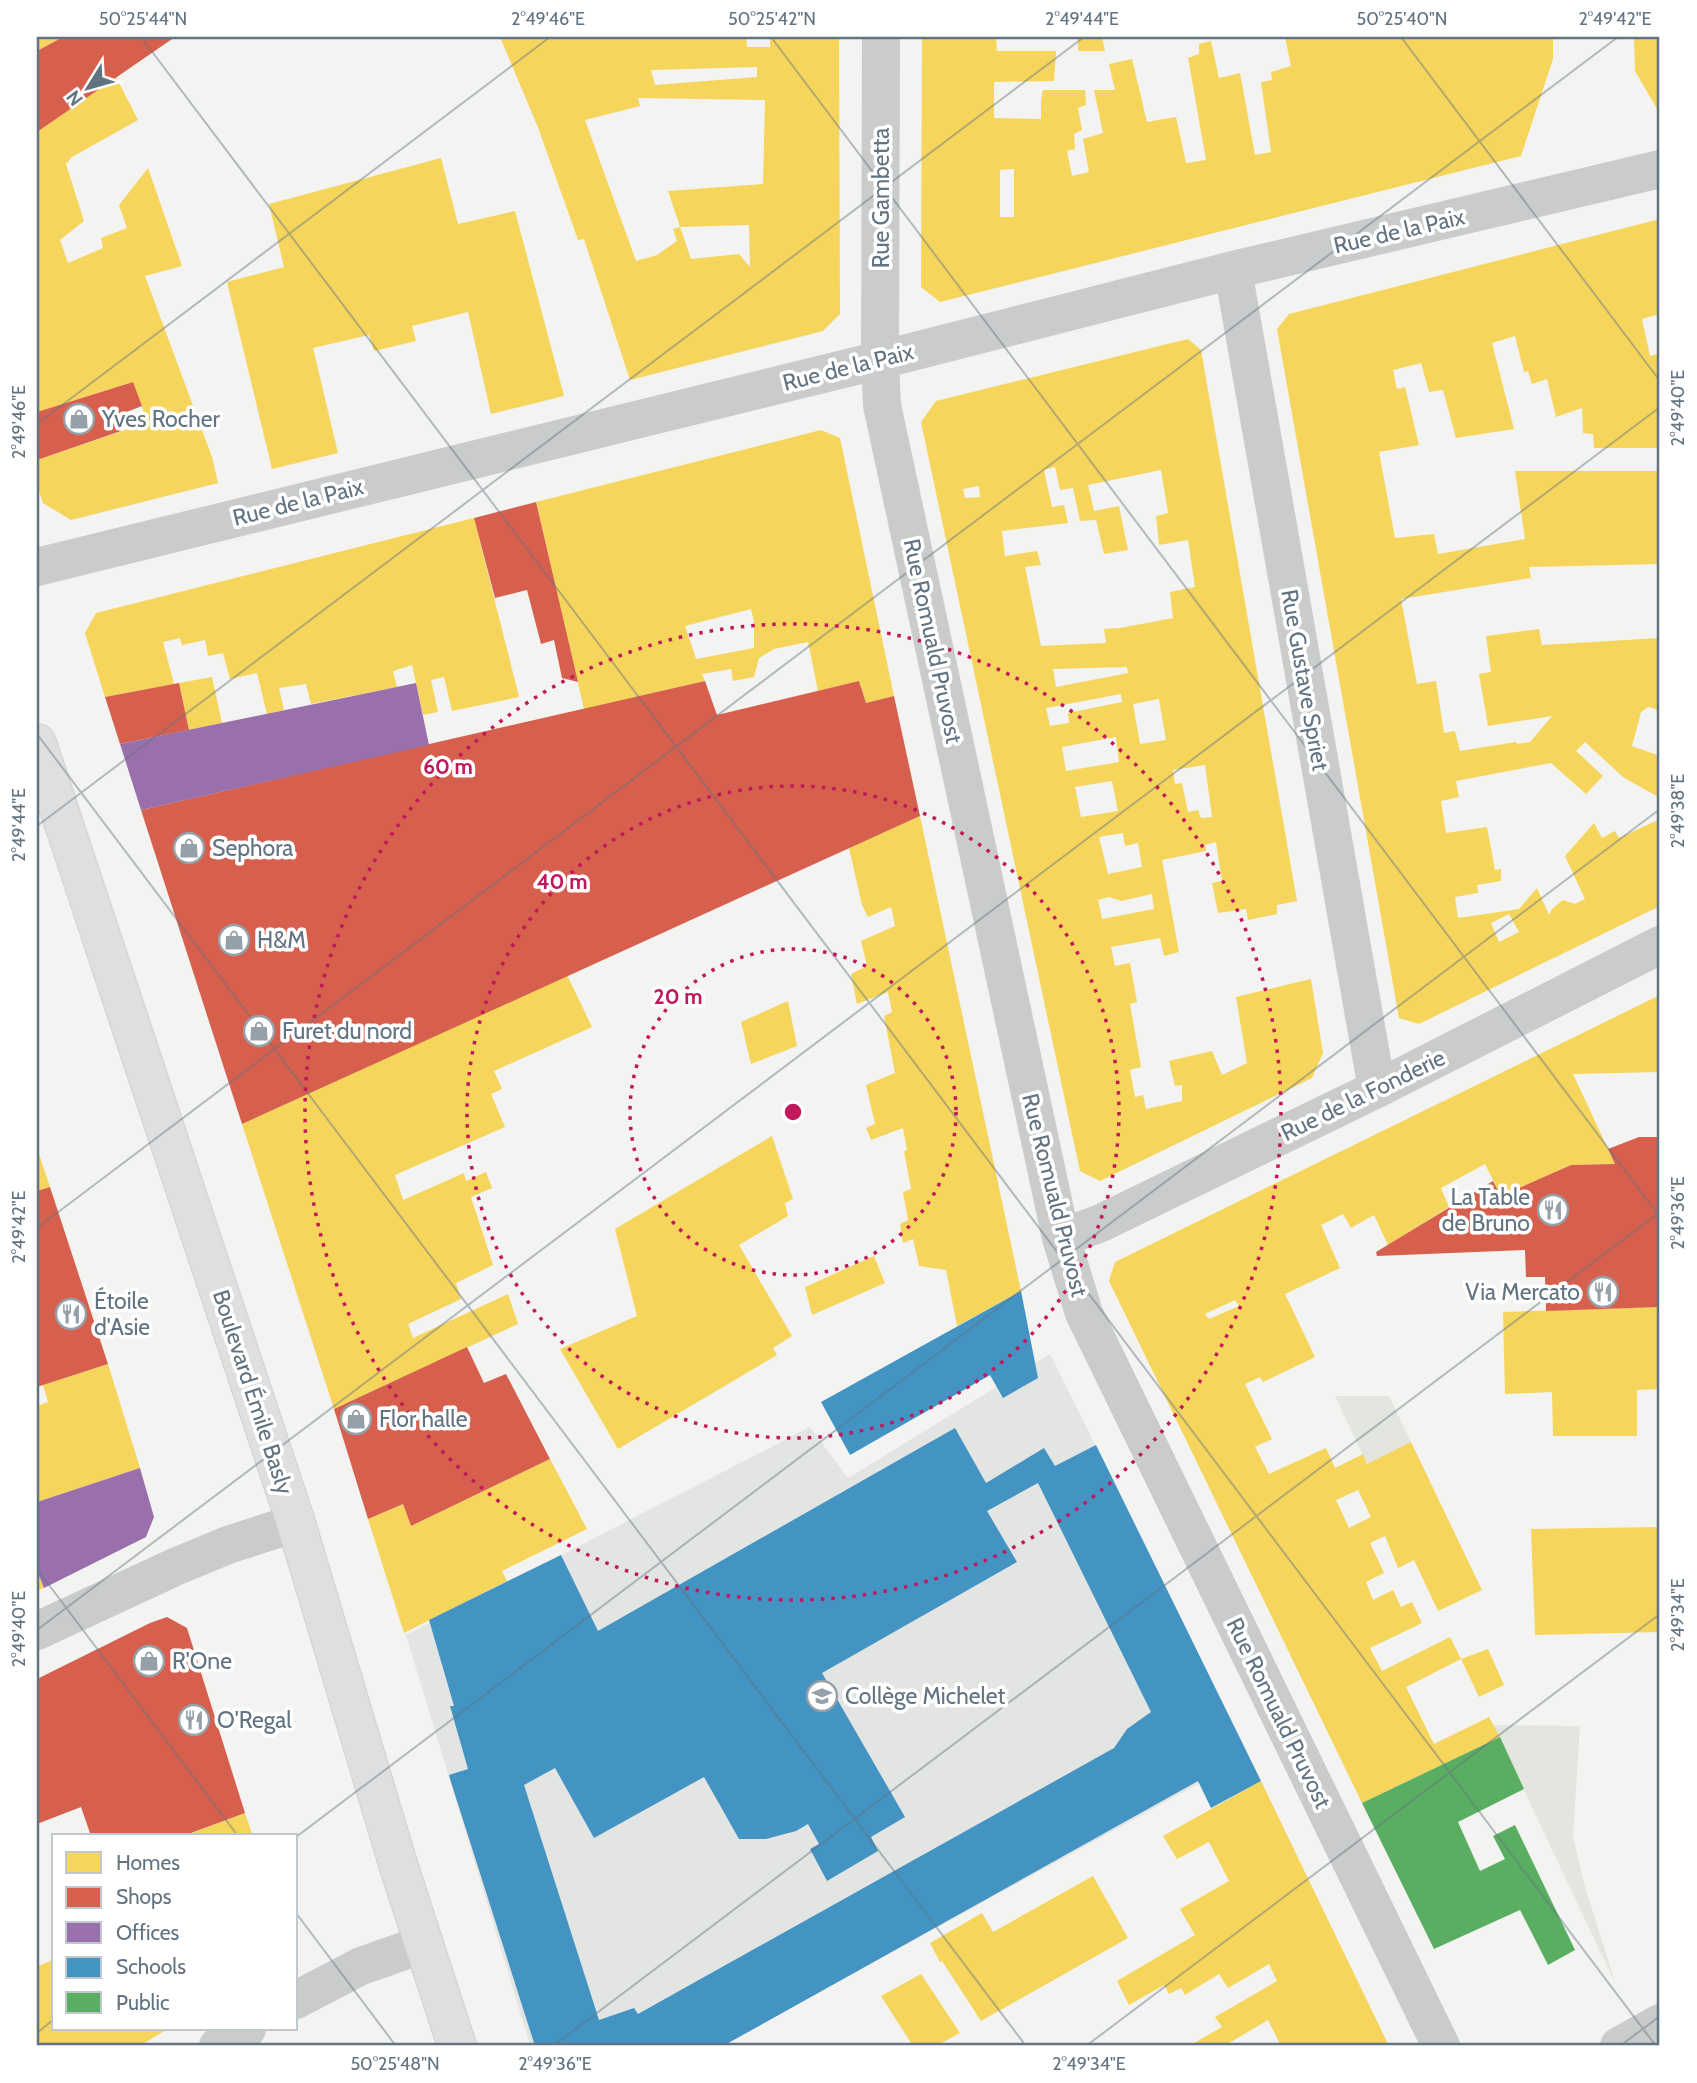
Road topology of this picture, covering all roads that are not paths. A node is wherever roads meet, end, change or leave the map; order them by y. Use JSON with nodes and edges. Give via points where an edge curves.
{"nodes":[{"id":1,"x":881,"y":37,"type":"edge"},
{"id":2,"x":1660,"y":169,"type":"edge"},
{"id":3,"x":1233,"y":270,"type":"junction"},
{"id":4,"x":880,"y":360,"type":"junction"},
{"id":5,"x":37,"y":567,"type":"edge"},
{"id":6,"x":37,"y":743,"type":"edge"},
{"id":7,"x":1660,"y":944,"type":"edge"},
{"id":8,"x":1377,"y":1089,"type":"junction"},
{"id":9,"x":1061,"y":1238,"type":"junction"},
{"id":10,"x":296,"y":1523,"type":"junction"},
{"id":11,"x":37,"y":1632,"type":"edge"},
{"id":12,"x":424,"y":1944,"type":"junction"},
{"id":13,"x":298,"y":1999,"type":"edge"},
{"id":14,"x":1660,"y":2023,"type":"edge"},
{"id":15,"x":245,"y":2030,"type":"edge"},
{"id":16,"x":218,"y":2046,"type":"edge"},
{"id":17,"x":457,"y":2046,"type":"edge"},
{"id":18,"x":1441,"y":2046,"type":"edge"},
{"id":19,"x":1619,"y":2046,"type":"edge"}],
"edges":[{"from":1,"to":4,"type":"street","name":"Rue Gambetta"},
{"from":2,"to":3,"type":"street","name":"Rue de la Paix"},
{"from":3,"to":4,"type":"street","name":"Rue de la Paix"},
{"from":3,"to":8,"type":"street","name":"Rue Gustave Spriet"},
{"from":4,"to":5,"type":"street","name":"Rue de la Paix"},
{"from":4,"to":9,"type":"street","name":"Rue Romuald Pruvost","via":[[882,405]]},
{"from":6,"to":10,"type":"main road","name":"Boulevard Émile Basly"},
{"from":7,"to":8,"type":"street","name":"Rue de la Fonderie"},
{"from":8,"to":9,"type":"street","name":"Rue de la Fonderie"},
{"from":9,"to":18,"type":"street","name":"Rue Romuald Pruvost","via":[[1084,1313]]},
{"from":10,"to":11,"type":"street","via":[[177,1566]]},
{"from":10,"to":12,"type":"main road","name":"Boulevard Émile Basly"},
{"from":12,"to":13,"type":"street","via":[[361,1966]]},
{"from":12,"to":17,"type":"main road","name":"Boulevard Émile Basly"},
{"from":14,"to":19,"type":"street"},
{"from":15,"to":16,"type":"street"}]}
